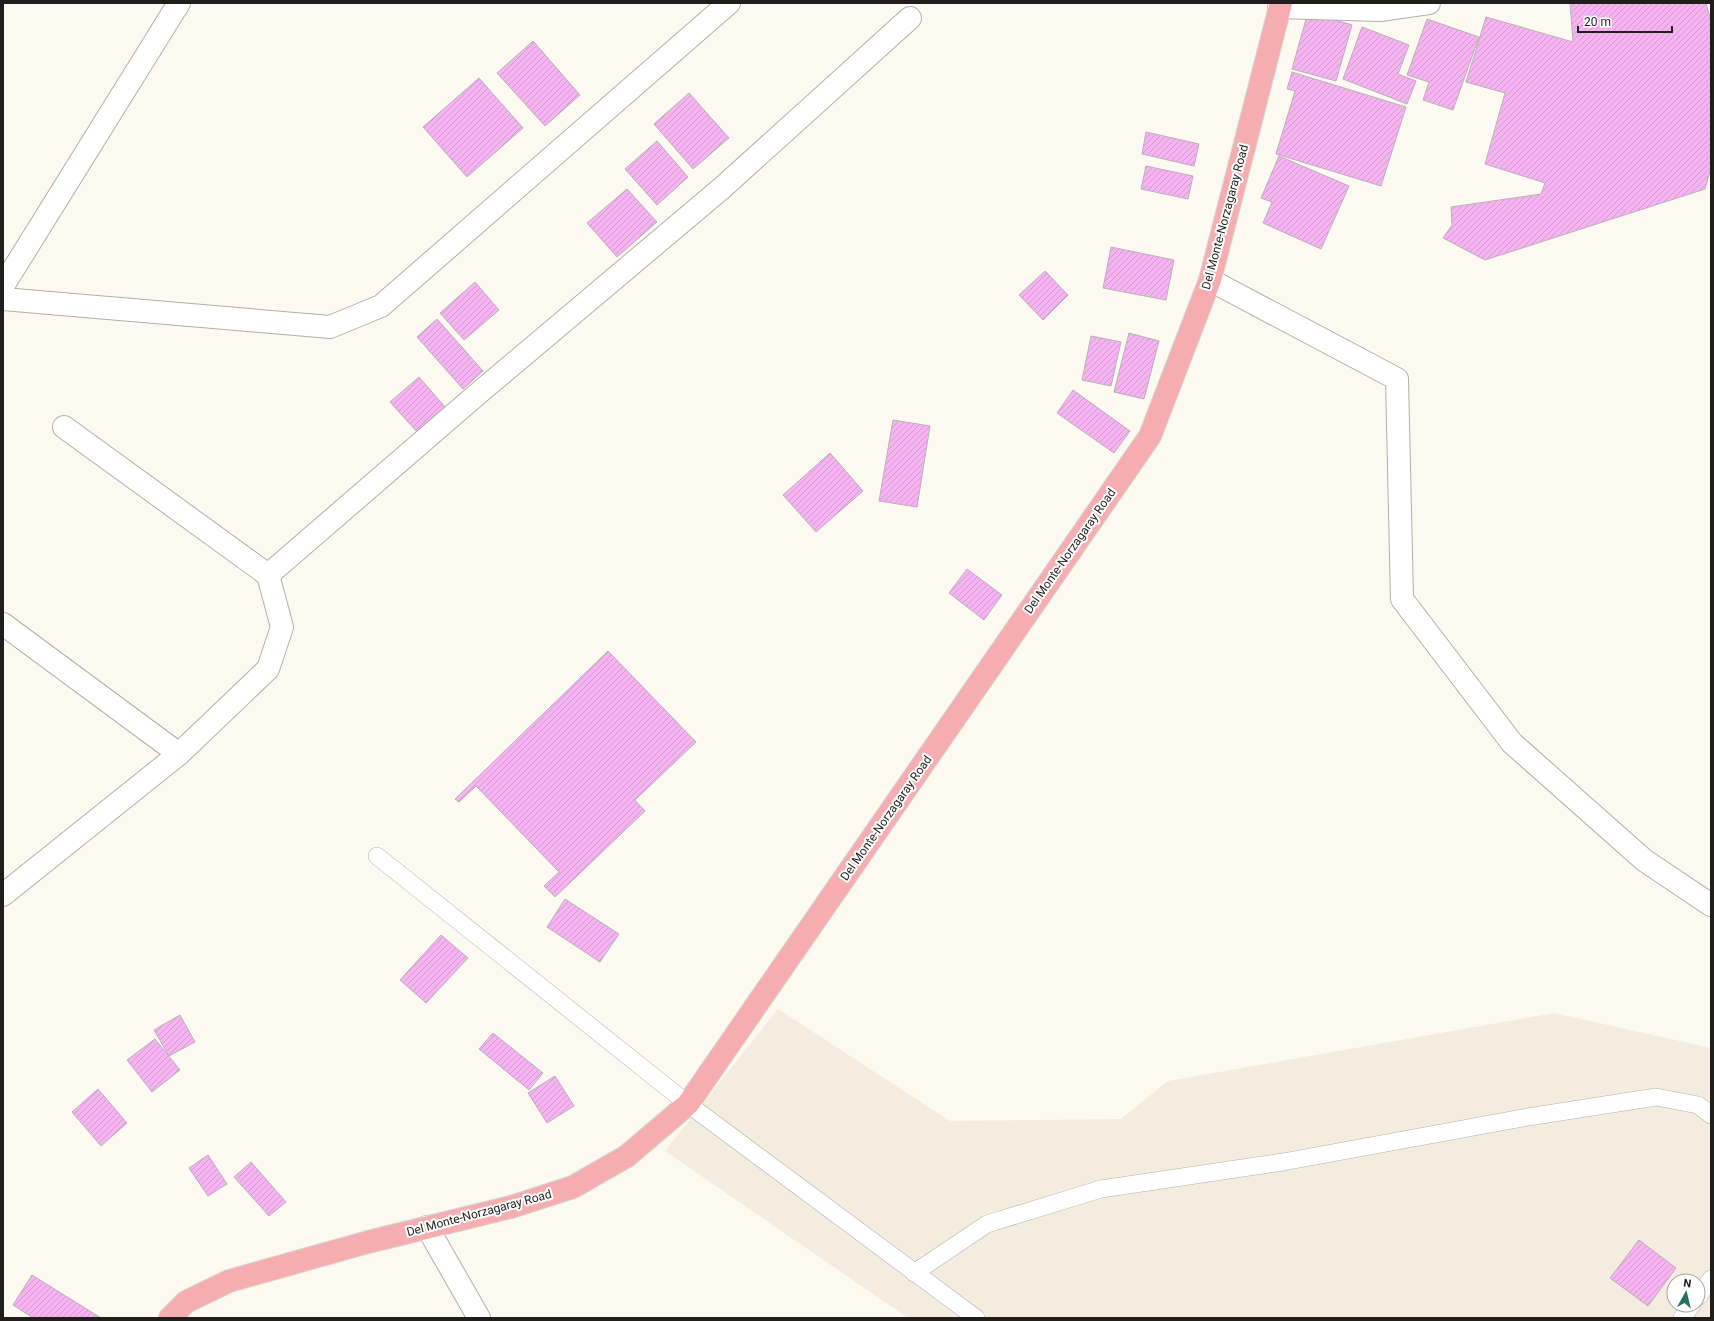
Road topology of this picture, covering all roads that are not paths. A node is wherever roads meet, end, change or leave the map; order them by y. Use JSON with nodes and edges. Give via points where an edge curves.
{"nodes":[{"id":1,"x":179,"y":3,"type":"edge"},
{"id":2,"x":729,"y":3,"type":"edge"},
{"id":3,"x":1429,"y":3,"type":"edge"},
{"id":4,"x":1280,"y":5,"type":"edge"},
{"id":5,"x":910,"y":18,"type":"dead end"},
{"id":6,"x":1210,"y":280,"type":"junction"},
{"id":7,"x":3,"y":286,"type":"edge"},
{"id":8,"x":3,"y":299,"type":"edge"},
{"id":9,"x":64,"y":427,"type":"dead end"},
{"id":10,"x":268,"y":575,"type":"junction"},
{"id":11,"x":3,"y":624,"type":"edge"},
{"id":12,"x":179,"y":754,"type":"junction"},
{"id":13,"x":377,"y":856,"type":"dead end"},
{"id":14,"x":3,"y":894,"type":"edge"},
{"id":15,"x":1711,"y":905,"type":"edge"},
{"id":16,"x":688,"y":1104,"type":"junction"},
{"id":17,"x":1711,"y":1115,"type":"edge"},
{"id":18,"x":427,"y":1227,"type":"junction"},
{"id":19,"x":914,"y":1273,"type":"junction"},
{"id":20,"x":170,"y":1318,"type":"edge"},
{"id":21,"x":479,"y":1318,"type":"edge"},
{"id":22,"x":976,"y":1318,"type":"edge"}],
"edges":[{"from":1,"to":7,"type":"street"},
{"from":2,"to":8,"type":"street","via":[[381,306],[330,327]]},
{"from":3,"to":4,"type":"street","via":[[1380,10]]},
{"from":4,"to":6,"type":"main road","name":"Del Monte-Norzagaray Road"},
{"from":5,"to":10,"type":"street","via":[[722,188]]},
{"from":6,"to":15,"type":"street","via":[[1397,379],[1402,599],[1512,743],[1644,860]]},
{"from":6,"to":16,"type":"main road","name":"Del Monte-Norzagaray Road","via":[[1150,436]]},
{"from":9,"to":10,"type":"street"},
{"from":10,"to":12,"type":"street","via":[[282,626],[268,668]]},
{"from":11,"to":12,"type":"street"},
{"from":12,"to":14,"type":"street"},
{"from":13,"to":16,"type":"lane"},
{"from":16,"to":18,"type":"main road","name":"Del Monte-Norzagaray Road","via":[[627,1156],[573,1187],[511,1207]]},
{"from":16,"to":19,"type":"lane"},
{"from":17,"to":19,"type":"lane","via":[[1698,1105],[1656,1097],[1528,1117],[1283,1162],[1101,1189],[987,1224]]},
{"from":18,"to":20,"type":"main road","name":"Del Monte-Norzagaray Road","via":[[228,1281],[186,1302]]},
{"from":18,"to":21,"type":"street"},
{"from":19,"to":22,"type":"lane"}]}
